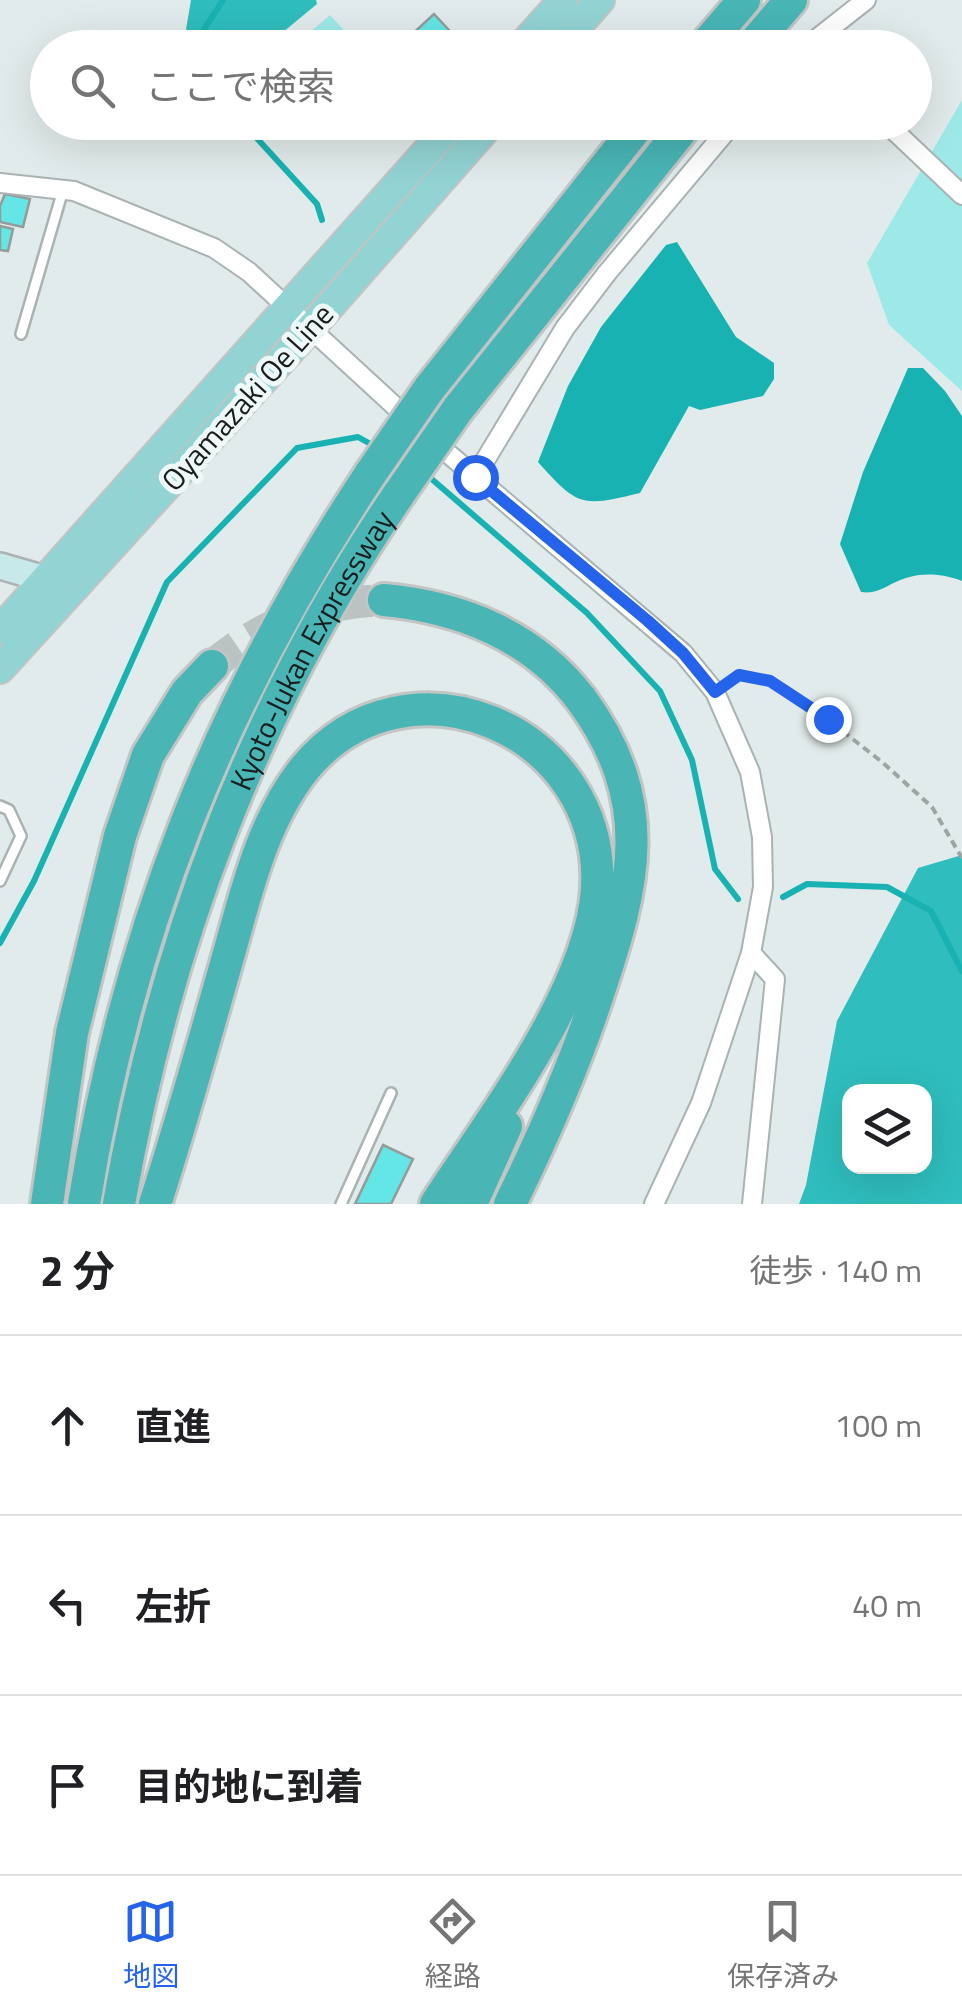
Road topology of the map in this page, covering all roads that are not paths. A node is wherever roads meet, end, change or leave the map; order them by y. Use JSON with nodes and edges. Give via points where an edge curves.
{"nodes":[{"id":1,"x":563,"y":0,"type":"edge"},
{"id":2,"x":600,"y":0,"type":"edge"},
{"id":3,"x":744,"y":0,"type":"edge"},
{"id":4,"x":791,"y":0,"type":"edge"},
{"id":5,"x":866,"y":0,"type":"edge"},
{"id":6,"x":536,"y":30,"type":"edge"},
{"id":7,"x":574,"y":30,"type":"edge"},
{"id":8,"x":719,"y":30,"type":"edge"},
{"id":9,"x":765,"y":30,"type":"edge"},
{"id":10,"x":828,"y":30,"type":"edge"},
{"id":11,"x":437,"y":140,"type":"edge"},
{"id":12,"x":476,"y":140,"type":"edge"},
{"id":13,"x":627,"y":140,"type":"edge"},
{"id":14,"x":674,"y":140,"type":"edge"},
{"id":15,"x":719,"y":140,"type":"edge"},
{"id":16,"x":904,"y":140,"type":"edge"},
{"id":17,"x":0,"y":183,"type":"edge"},
{"id":18,"x":63,"y":190,"type":"junction"},
{"id":19,"x":962,"y":195,"type":"edge"},
{"id":20,"x":286,"y":308,"type":"junction"},
{"id":21,"x":309,"y":330,"type":"junction"},
{"id":22,"x":21,"y":334,"type":"dead end"},
{"id":23,"x":475,"y":477,"type":"junction"},
{"id":24,"x":0,"y":566,"type":"edge"},
{"id":25,"x":55,"y":588,"type":"junction"},
{"id":26,"x":384,"y":600,"type":"tunnel mouth"},
{"id":27,"x":0,"y":630,"type":"edge"},
{"id":28,"x":212,"y":666,"type":"tunnel mouth"},
{"id":29,"x":0,"y":669,"type":"edge"},
{"id":30,"x":0,"y":806,"type":"edge"},
{"id":31,"x":0,"y":880,"type":"edge"},
{"id":32,"x":751,"y":953,"type":"junction"},
{"id":33,"x":547,"y":1034,"type":"junction"},
{"id":34,"x":579,"y":1054,"type":"junction"},
{"id":35,"x":390,"y":1093,"type":"dead end"},
{"id":36,"x":47,"y":1204,"type":"edge"},
{"id":37,"x":84,"y":1204,"type":"edge"},
{"id":38,"x":119,"y":1204,"type":"edge"},
{"id":39,"x":155,"y":1204,"type":"edge"},
{"id":40,"x":341,"y":1204,"type":"edge"},
{"id":41,"x":436,"y":1204,"type":"edge"},
{"id":42,"x":471,"y":1204,"type":"edge"},
{"id":43,"x":510,"y":1204,"type":"edge"},
{"id":44,"x":536,"y":1204,"type":"edge"},
{"id":45,"x":654,"y":1204,"type":"edge"},
{"id":46,"x":752,"y":1204,"type":"edge"}],
"edges":[{"from":1,"to":6,"type":"main road"},
{"from":2,"to":7,"type":"main road"},
{"from":3,"to":8,"type":"highway"},
{"from":4,"to":9,"type":"highway"},
{"from":5,"to":10,"type":"street"},
{"from":11,"to":20,"type":"main road","name":"Oyamazaki Oe Line"},
{"from":12,"to":21,"type":"main road","name":"Oyamazaki Oe Line"},
{"from":13,"to":37,"type":"highway","name":"Kyoto-Jukan Expressway","bridge":true,"via":[[371,472],[320,550],[231,715],[154,908],[103,1098]]},
{"from":14,"to":38,"type":"highway","name":"Kyoto-Jukan Expressway","bridge":true,"via":[[458,409],[350,566],[305,645],[262,730],[188,917],[158,1017]]},
{"from":15,"to":23,"type":"street","via":[[565,328]]},
{"from":16,"to":19,"type":"street"},
{"from":17,"to":18,"type":"street"},
{"from":18,"to":20,"type":"street","via":[[214,248]]},
{"from":18,"to":22,"type":"lane"},
{"from":20,"to":21,"type":"street"},
{"from":20,"to":25,"type":"main road","name":"Oyamazaki Oe Line"},
{"from":21,"to":23,"type":"street"},
{"from":21,"to":25,"type":"main road","name":"Oyamazaki Oe Line"},
{"from":23,"to":32,"type":"street","via":[[660,632],[715,692],[750,772],[762,837],[763,888]]},
{"from":24,"to":25,"type":"street"},
{"from":25,"to":27,"type":"main road","name":"Oyamazaki Oe Line"},
{"from":25,"to":29,"type":"main road","name":"Oyamazaki Oe Line"},
{"from":26,"to":34,"type":"highway","via":[[451,610],[514,638],[570,685],[610,746],[629,809],[632,875]]},
{"from":28,"to":36,"type":"highway","via":[[186,692],[148,754],[120,836],[72,1033]]},
{"from":30,"to":31,"type":"lane","via":[[22,836]]},
{"from":32,"to":45,"type":"street","via":[[702,1103]]},
{"from":32,"to":46,"type":"street","via":[[775,980]]},
{"from":33,"to":39,"type":"highway","via":[[596,893],[597,860],[580,798],[540,750],[482,718],[417,710],[356,728],[307,766],[274,819]]},
{"from":33,"to":41,"type":"highway"},
{"from":33,"to":42,"type":"highway"},
{"from":34,"to":43,"type":"highway"},
{"from":34,"to":44,"type":"highway"},
{"from":35,"to":40,"type":"lane"}]}
